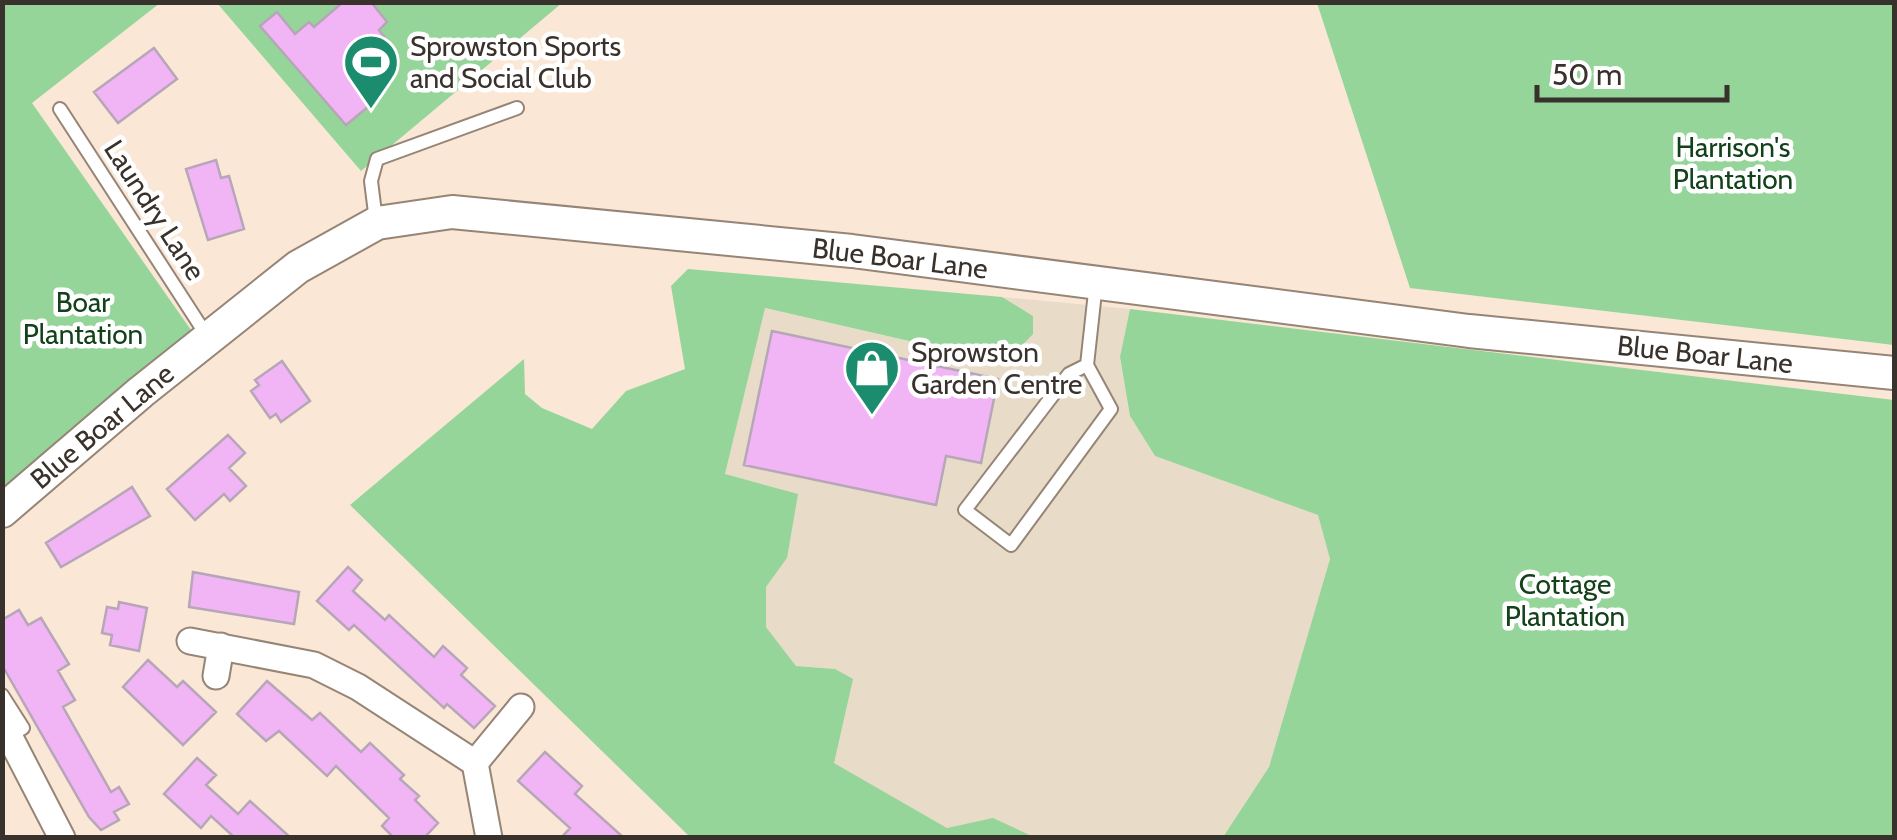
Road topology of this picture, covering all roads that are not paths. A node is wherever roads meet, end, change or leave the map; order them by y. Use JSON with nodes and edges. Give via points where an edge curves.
{"nodes":[{"id":1,"x":517,"y":108,"type":"dead end"},
{"id":2,"x":60,"y":109,"type":"dead end"},
{"id":3,"x":377,"y":223,"type":"junction"},
{"id":4,"x":1096,"y":281,"type":"junction"},
{"id":5,"x":208,"y":338,"type":"junction"},
{"id":6,"x":1087,"y":365,"type":"junction"},
{"id":7,"x":1894,"y":373,"type":"edge"},
{"id":8,"x":2,"y":511,"type":"edge"},
{"id":9,"x":190,"y":641,"type":"dead end"},
{"id":10,"x":220,"y":646,"type":"junction"},
{"id":11,"x":216,"y":676,"type":"dead end"},
{"id":12,"x":2,"y":695,"type":"edge"},
{"id":13,"x":520,"y":708,"type":"dead end"},
{"id":14,"x":5,"y":732,"type":"edge"},
{"id":15,"x":476,"y":763,"type":"junction"},
{"id":16,"x":62,"y":838,"type":"edge"},
{"id":17,"x":489,"y":838,"type":"edge"}],
"edges":[{"from":1,"to":3,"type":"lane","via":[[377,159],[371,181]]},
{"from":2,"to":5,"type":"lane","name":"Laundry Lane"},
{"from":3,"to":4,"type":"street","name":"Blue Boar Lane","via":[[452,212],[511,216]]},
{"from":3,"to":5,"type":"street","name":"Blue Boar Lane","via":[[298,267]]},
{"from":4,"to":6,"type":"lane"},
{"from":4,"to":7,"type":"street","name":"Blue Boar Lane","via":[[1469,331]]},
{"from":5,"to":8,"type":"street","name":"Blue Boar Lane"},
{"from":6,"to":6,"type":"lane","via":[[1111,409],[1011,545],[965,510],[1069,374]]},
{"from":9,"to":10,"type":"street"},
{"from":10,"to":11,"type":"street"},
{"from":10,"to":15,"type":"street","via":[[314,665]]},
{"from":12,"to":14,"type":"lane","via":[[22,728]]},
{"from":13,"to":15,"type":"street"},
{"from":14,"to":16,"type":"street"},
{"from":15,"to":17,"type":"street"}]}
